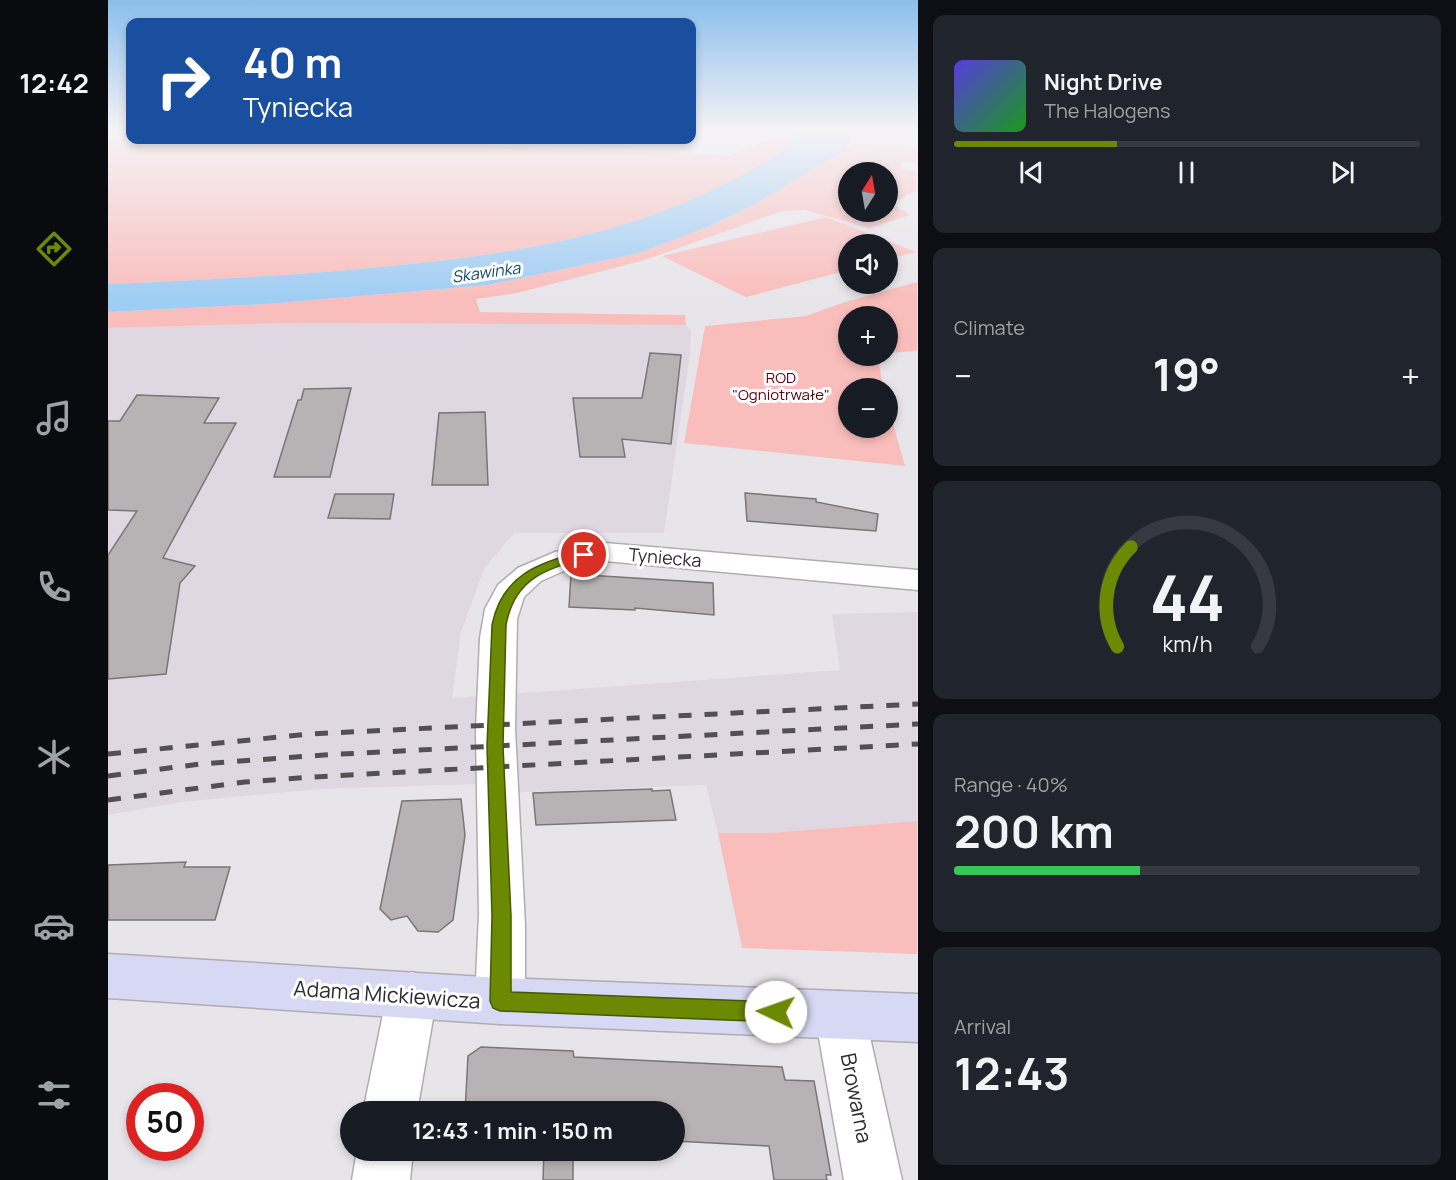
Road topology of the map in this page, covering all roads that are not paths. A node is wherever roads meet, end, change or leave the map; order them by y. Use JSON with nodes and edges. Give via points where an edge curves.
{"nodes":[{"id":1,"x":918,"y":580,"type":"edge"},
{"id":2,"x":108,"y":976,"type":"edge"},
{"id":3,"x":412,"y":995,"type":"junction"},
{"id":4,"x":500,"y":1001,"type":"junction"},
{"id":5,"x":840,"y":1015,"type":"junction"},
{"id":6,"x":918,"y":1018,"type":"edge"},
{"id":7,"x":392,"y":1101,"type":"edge"},
{"id":8,"x":384,"y":1161,"type":"edge"},
{"id":9,"x":381,"y":1180,"type":"edge"},
{"id":10,"x":873,"y":1180,"type":"edge"}],
"edges":[{"from":1,"to":4,"type":"street","name":"Tyniecka","via":[[604,552],[566,558],[518,583],[503,606],[499,625],[495,708],[502,916]]},
{"from":2,"to":3,"type":"main road","name":"Adama Mickiewicza"},
{"from":3,"to":4,"type":"main road","name":"Adama Mickiewicza"},
{"from":3,"to":7,"type":"street"},
{"from":4,"to":5,"type":"main road","name":"Adama Mickiewicza"},
{"from":5,"to":6,"type":"main road","name":"Adama Mickiewicza"},
{"from":5,"to":10,"type":"street","name":"Browarna"},
{"from":8,"to":9,"type":"street"}]}
